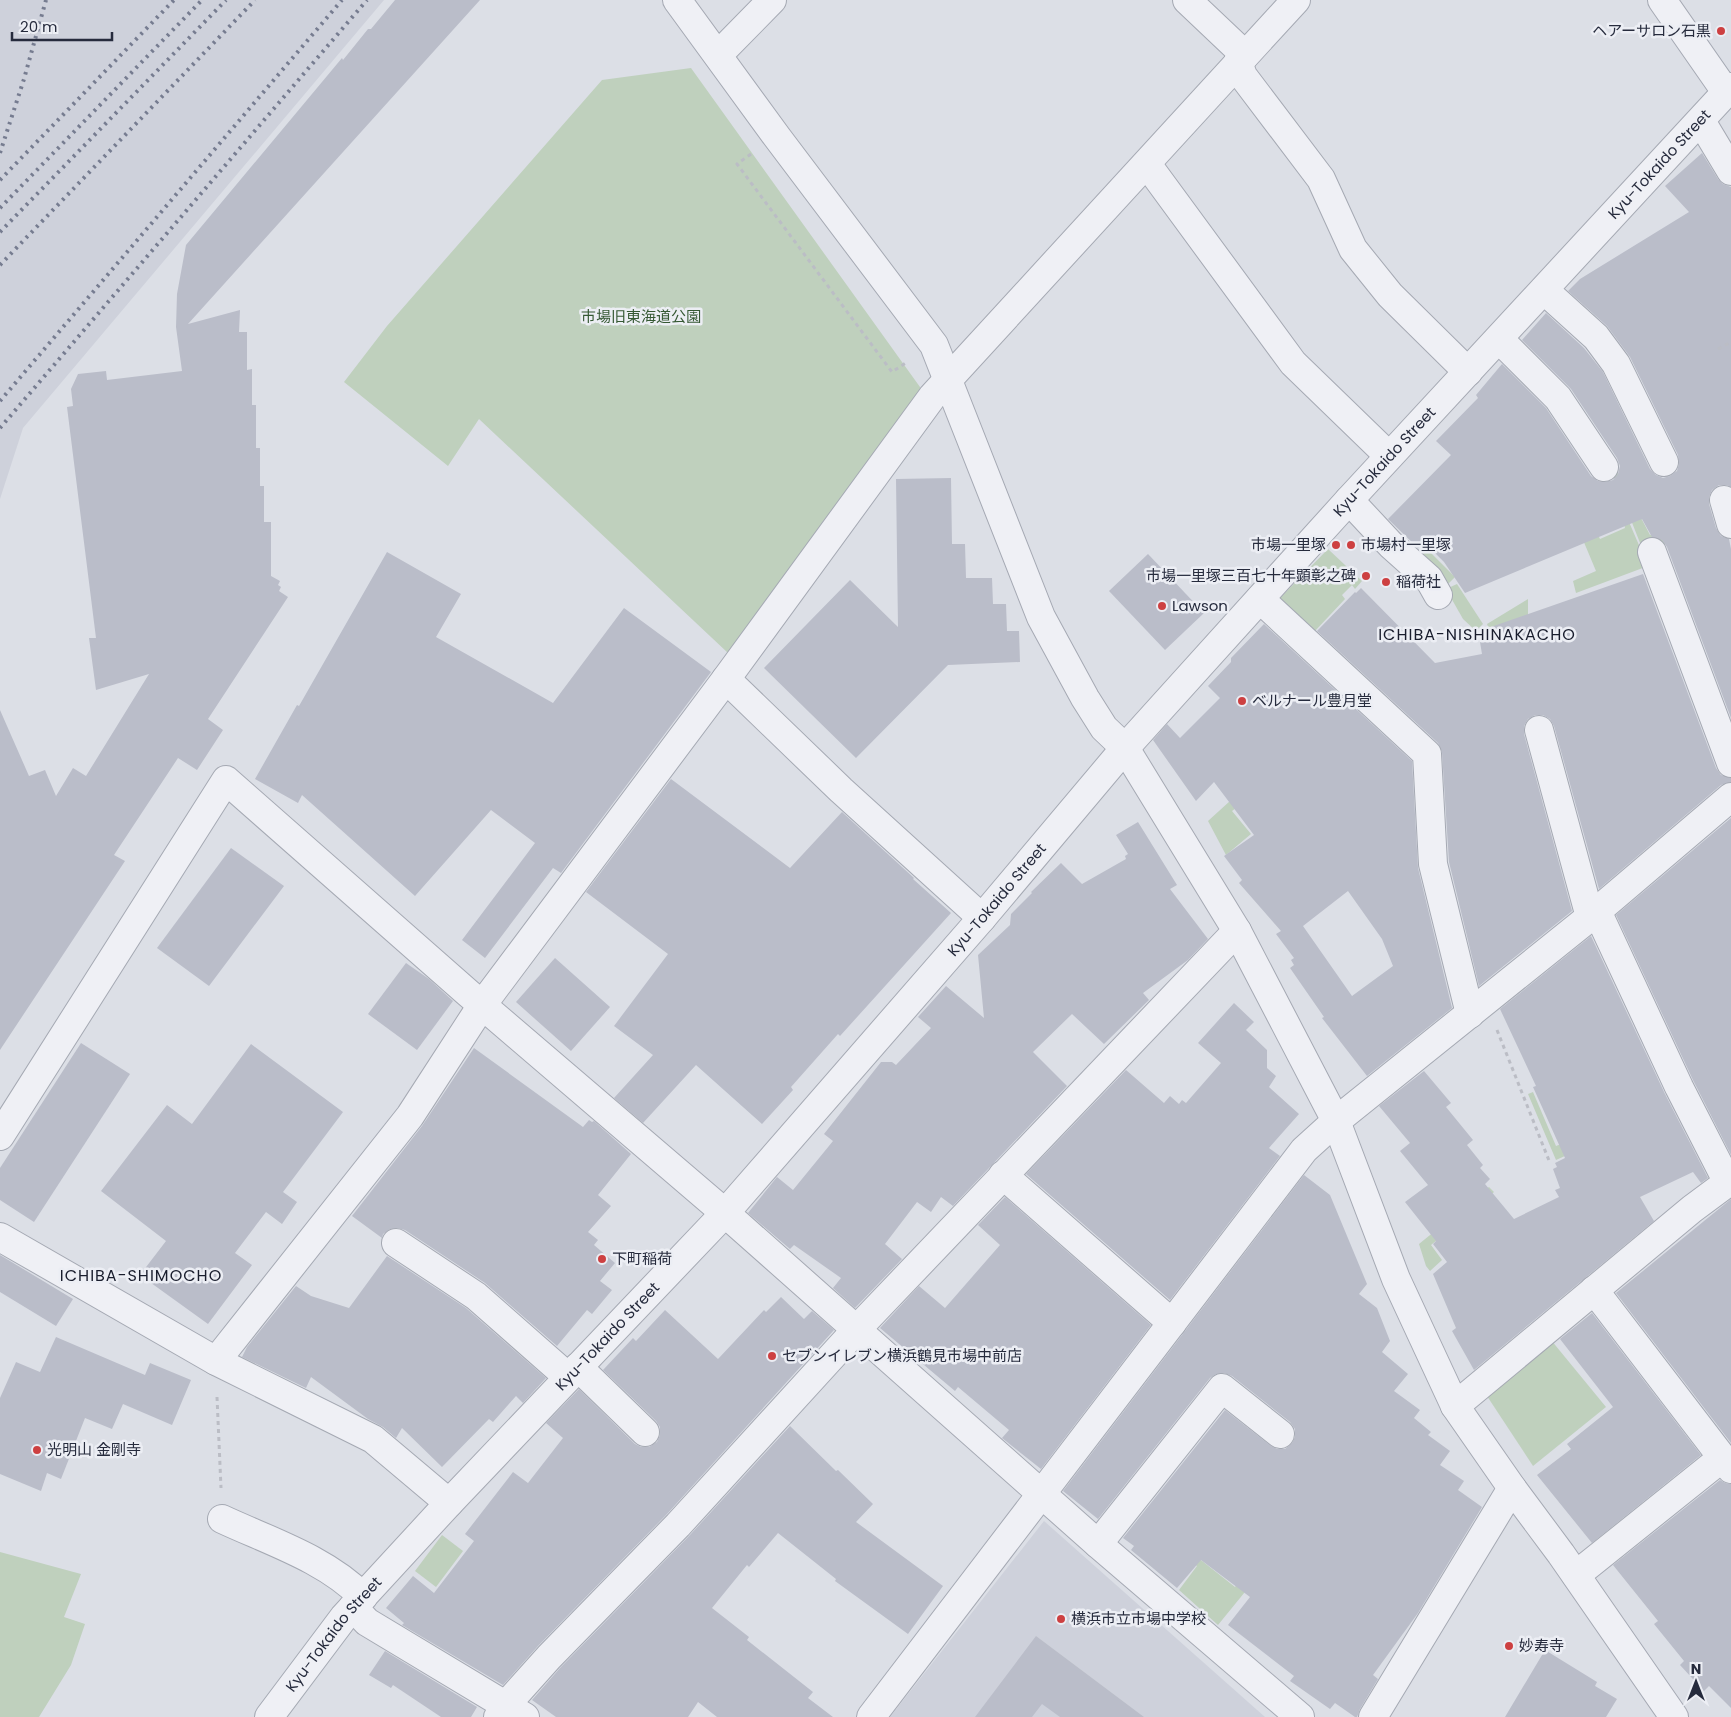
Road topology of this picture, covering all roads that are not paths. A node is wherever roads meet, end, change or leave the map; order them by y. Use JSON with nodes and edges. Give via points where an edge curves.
{"nodes":[{"id":1,"x":677,"y":0,"type":"edge"},
{"id":2,"x":772,"y":0,"type":"edge"},
{"id":3,"x":1187,"y":0,"type":"edge"},
{"id":4,"x":1296,"y":0,"type":"edge"},
{"id":5,"x":1662,"y":0,"type":"edge"},
{"id":6,"x":718,"y":55,"type":"junction"},
{"id":7,"x":1242,"y":58,"type":"junction"},
{"id":8,"x":1729,"y":90,"type":"edge"},
{"id":9,"x":1701,"y":121,"type":"junction"},
{"id":10,"x":1147,"y":164,"type":"junction"},
{"id":11,"x":1731,"y":171,"type":"edge"},
{"id":12,"x":1544,"y":290,"type":"junction"},
{"id":13,"x":1499,"y":339,"type":"junction"},
{"id":14,"x":1468,"y":372,"type":"junction"},
{"id":15,"x":948,"y":378,"type":"junction"},
{"id":16,"x":1389,"y":456,"type":"junction"},
{"id":17,"x":1664,"y":462,"type":"dead end"},
{"id":18,"x":1604,"y":467,"type":"dead end"},
{"id":19,"x":1349,"y":500,"type":"junction"},
{"id":20,"x":1652,"y":552,"type":"dead end"},
{"id":21,"x":1438,"y":595,"type":"dead end"},
{"id":22,"x":1260,"y":599,"type":"junction"},
{"id":23,"x":726,"y":679,"type":"junction"},
{"id":24,"x":1539,"y":730,"type":"dead end"},
{"id":25,"x":1124,"y":748,"type":"junction"},
{"id":26,"x":1731,"y":764,"type":"edge"},
{"id":27,"x":1730,"y":800,"type":"edge"},
{"id":28,"x":1594,"y":914,"type":"junction"},
{"id":29,"x":982,"y":918,"type":"junction"},
{"id":30,"x":1238,"y":931,"type":"junction"},
{"id":31,"x":482,"y":1005,"type":"junction"},
{"id":32,"x":1478,"y":1008,"type":"junction"},
{"id":33,"x":1336,"y":1120,"type":"junction"},
{"id":34,"x":0,"y":1136,"type":"edge"},
{"id":35,"x":1004,"y":1175,"type":"junction"},
{"id":36,"x":1729,"y":1182,"type":"edge"},
{"id":37,"x":725,"y":1213,"type":"junction"},
{"id":38,"x":0,"y":1237,"type":"edge"},
{"id":39,"x":396,"y":1243,"type":"dead end"},
{"id":40,"x":1594,"y":1290,"type":"junction"},
{"id":41,"x":1172,"y":1323,"type":"junction"},
{"id":42,"x":856,"y":1330,"type":"junction"},
{"id":43,"x":216,"y":1361,"type":"junction"},
{"id":44,"x":573,"y":1372,"type":"junction"},
{"id":45,"x":1455,"y":1406,"type":"junction"},
{"id":46,"x":645,"y":1432,"type":"dead end"},
{"id":47,"x":1280,"y":1434,"type":"dead end"},
{"id":48,"x":1727,"y":1464,"type":"edge"},
{"id":49,"x":1512,"y":1488,"type":"junction"},
{"id":50,"x":1040,"y":1494,"type":"junction"},
{"id":51,"x":449,"y":1503,"type":"junction"},
{"id":52,"x":222,"y":1519,"type":"road end"},
{"id":53,"x":1098,"y":1544,"type":"junction"},
{"id":54,"x":1576,"y":1575,"type":"junction"},
{"id":55,"x":358,"y":1602,"type":"junction"},
{"id":56,"x":510,"y":1713,"type":"edge"},
{"id":57,"x":269,"y":1717,"type":"edge"},
{"id":58,"x":871,"y":1717,"type":"edge"},
{"id":59,"x":1300,"y":1717,"type":"edge"},
{"id":60,"x":1374,"y":1717,"type":"edge"},
{"id":61,"x":1674,"y":1717,"type":"edge"}],
"edges":[{"from":1,"to":6,"type":"street"},
{"from":2,"to":6,"type":"street"},
{"from":3,"to":7,"type":"street"},
{"from":4,"to":7,"type":"street"},
{"from":5,"to":8,"type":"street"},
{"from":6,"to":15,"type":"street","via":[[934,345]]},
{"from":7,"to":10,"type":"street"},
{"from":7,"to":14,"type":"street","via":[[1243,76],[1321,179],[1353,249],[1390,295]]},
{"from":8,"to":9,"type":"street","name":"Kyu-Tokaido Street"},
{"from":9,"to":11,"type":"street"},
{"from":9,"to":12,"type":"street","name":"Kyu-Tokaido Street"},
{"from":10,"to":15,"type":"street"},
{"from":10,"to":16,"type":"street","via":[[1292,363]]},
{"from":12,"to":13,"type":"street","name":"Kyu-Tokaido Street"},
{"from":12,"to":17,"type":"street","via":[[1596,337],[1616,364]]},
{"from":13,"to":14,"type":"street","name":"Kyu-Tokaido Street"},
{"from":13,"to":18,"type":"street","via":[[1558,398]]},
{"from":14,"to":16,"type":"street","name":"Kyu-Tokaido Street"},
{"from":15,"to":23,"type":"street"},
{"from":15,"to":25,"type":"street","via":[[1040,617],[1104,728]]},
{"from":16,"to":19,"type":"street","name":"Kyu-Tokaido Street"},
{"from":19,"to":21,"type":"street","via":[[1429,579]]},
{"from":19,"to":22,"type":"street","name":"Kyu-Tokaido Street"},
{"from":20,"to":26,"type":"street"},
{"from":22,"to":25,"type":"street","name":"Kyu-Tokaido Street"},
{"from":22,"to":32,"type":"street","via":[[1427,754],[1433,864]]},
{"from":23,"to":29,"type":"street","via":[[841,790]]},
{"from":23,"to":31,"type":"street"},
{"from":24,"to":28,"type":"street"},
{"from":25,"to":29,"type":"street","name":"Kyu-Tokaido Street"},
{"from":25,"to":30,"type":"street"},
{"from":27,"to":28,"type":"street"},
{"from":28,"to":32,"type":"street"},
{"from":28,"to":36,"type":"street"},
{"from":29,"to":37,"type":"street","name":"Kyu-Tokaido Street"},
{"from":30,"to":33,"type":"street"},
{"from":30,"to":35,"type":"street"},
{"from":31,"to":34,"type":"street","via":[[226,780]]},
{"from":31,"to":37,"type":"street"},
{"from":31,"to":43,"type":"street","via":[[410,1116]]},
{"from":32,"to":33,"type":"street"},
{"from":33,"to":41,"type":"street","via":[[1304,1150]]},
{"from":33,"to":45,"type":"street","via":[[1396,1279]]},
{"from":35,"to":41,"type":"street"},
{"from":35,"to":42,"type":"street"},
{"from":36,"to":40,"type":"street"},
{"from":37,"to":42,"type":"street"},
{"from":37,"to":44,"type":"street","name":"Kyu-Tokaido Street"},
{"from":38,"to":43,"type":"street"},
{"from":39,"to":44,"type":"street","via":[[476,1296]]},
{"from":40,"to":45,"type":"street"},
{"from":40,"to":48,"type":"street"},
{"from":41,"to":50,"type":"street"},
{"from":42,"to":50,"type":"street"},
{"from":42,"to":56,"type":"street","via":[[678,1525],[549,1657]]},
{"from":43,"to":51,"type":"street","via":[[374,1439]]},
{"from":44,"to":46,"type":"street"},
{"from":44,"to":51,"type":"street","name":"Kyu-Tokaido Street"},
{"from":45,"to":49,"type":"street"},
{"from":47,"to":53,"type":"street","via":[[1222,1388]]},
{"from":48,"to":54,"type":"street"},
{"from":49,"to":54,"type":"street"},
{"from":49,"to":60,"type":"street"},
{"from":50,"to":53,"type":"street"},
{"from":50,"to":58,"type":"street"},
{"from":51,"to":55,"type":"street","name":"Kyu-Tokaido Street"},
{"from":52,"to":55,"type":"street","via":[[309,1559],[348,1582]]},
{"from":53,"to":59,"type":"street"},
{"from":54,"to":61,"type":"street"},
{"from":55,"to":56,"type":"street","via":[[367,1622]]},
{"from":55,"to":57,"type":"street","name":"Kyu-Tokaido Street"}]}
